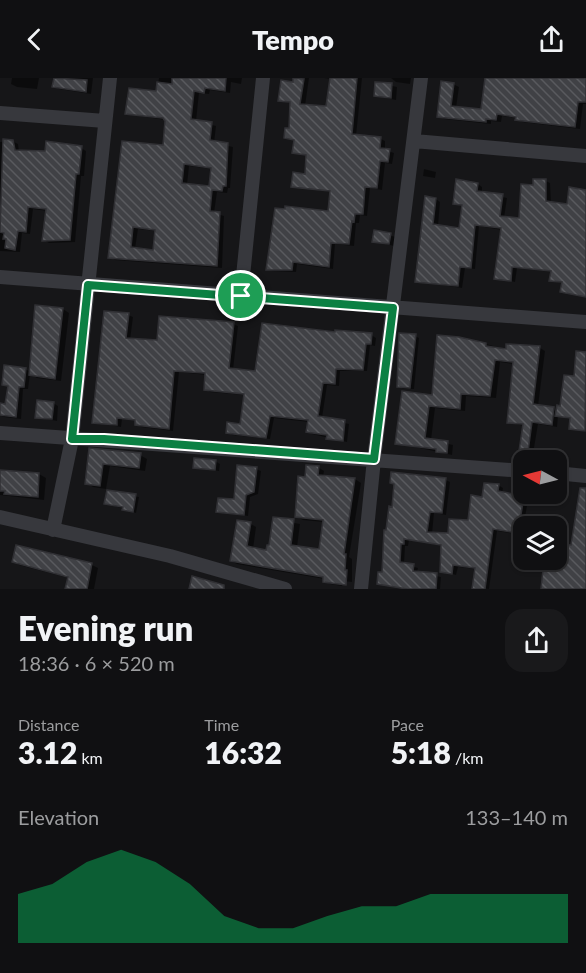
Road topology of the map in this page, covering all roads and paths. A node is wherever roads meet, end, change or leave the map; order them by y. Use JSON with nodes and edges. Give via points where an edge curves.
{"nodes":[{"id":1,"x":110,"y":78,"type":"edge"},
{"id":2,"x":263,"y":78,"type":"edge"},
{"id":3,"x":421,"y":78,"type":"edge"},
{"id":4,"x":0,"y":113,"type":"edge"},
{"id":5,"x":105,"y":121,"type":"junction"},
{"id":6,"x":414,"y":141,"type":"junction"},
{"id":7,"x":586,"y":156,"type":"edge"},
{"id":8,"x":0,"y":277,"type":"edge"},
{"id":9,"x":88,"y":285,"type":"junction"},
{"id":10,"x":241,"y":296,"type":"junction"},
{"id":11,"x":393,"y":308,"type":"junction"},
{"id":12,"x":586,"y":322,"type":"edge"},
{"id":13,"x":0,"y":433,"type":"edge"},
{"id":14,"x":72,"y":439,"type":"junction"},
{"id":15,"x":374,"y":459,"type":"junction"},
{"id":16,"x":513,"y":470,"type":"edge"},
{"id":17,"x":567,"y":474,"type":"edge"},
{"id":18,"x":586,"y":476,"type":"edge"},
{"id":19,"x":0,"y":517,"type":"edge"},
{"id":20,"x":53,"y":530,"type":"junction"},
{"id":21,"x":285,"y":589,"type":"edge"},
{"id":22,"x":361,"y":589,"type":"edge"}],
"edges":[{"from":1,"to":5,"type":"street"},
{"from":2,"to":10,"type":"street"},
{"from":3,"to":6,"type":"street"},
{"from":4,"to":5,"type":"street"},
{"from":5,"to":9,"type":"street"},
{"from":6,"to":7,"type":"street"},
{"from":6,"to":11,"type":"street"},
{"from":8,"to":9,"type":"street"},
{"from":9,"to":10,"type":"street"},
{"from":9,"to":14,"type":"street"},
{"from":10,"to":11,"type":"street"},
{"from":11,"to":12,"type":"street"},
{"from":11,"to":15,"type":"street"},
{"from":13,"to":14,"type":"street"},
{"from":14,"to":15,"type":"street"},
{"from":14,"to":20,"type":"street"},
{"from":15,"to":16,"type":"street"},
{"from":15,"to":22,"type":"street"},
{"from":17,"to":18,"type":"street"},
{"from":19,"to":20,"type":"street"},
{"from":20,"to":21,"type":"street","via":[[171,556]]}]}
